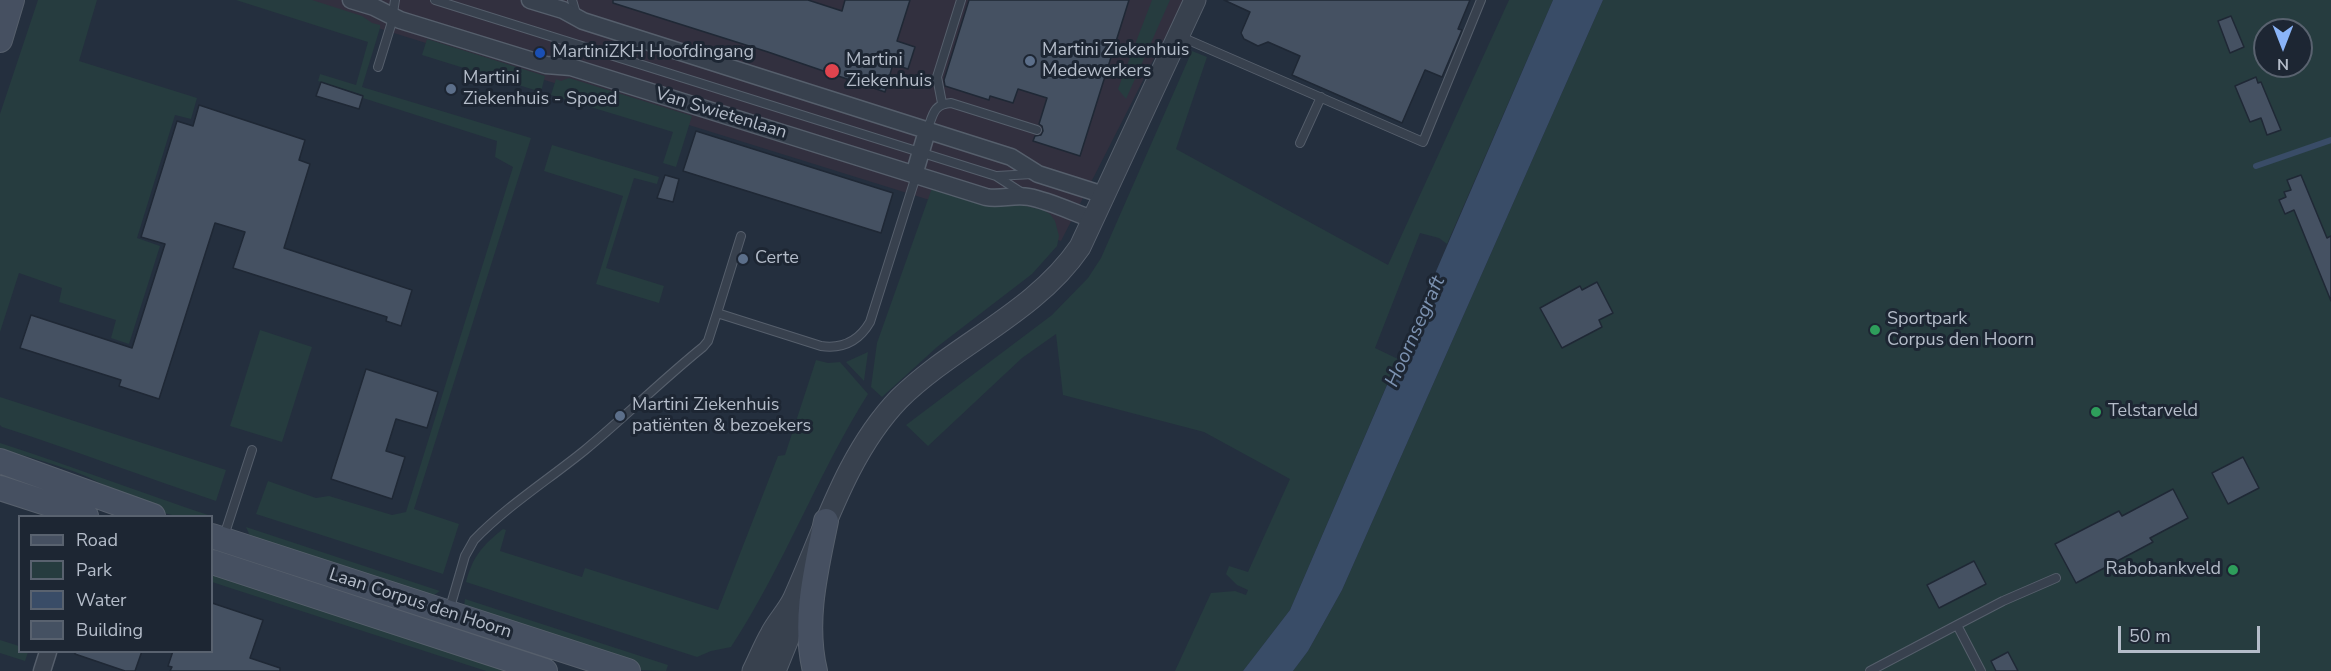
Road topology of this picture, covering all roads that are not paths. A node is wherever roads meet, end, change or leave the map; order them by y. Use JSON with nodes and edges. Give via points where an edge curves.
{"nodes":[{"id":1,"x":12,"y":0,"type":"edge"},
{"id":2,"x":351,"y":0,"type":"edge"},
{"id":3,"x":435,"y":0,"type":"edge"},
{"id":4,"x":530,"y":0,"type":"edge"},
{"id":5,"x":572,"y":0,"type":"edge"},
{"id":6,"x":961,"y":0,"type":"edge"},
{"id":7,"x":1195,"y":0,"type":"edge"},
{"id":8,"x":1481,"y":0,"type":"edge"},
{"id":9,"x":393,"y":8,"type":"edge"},
{"id":10,"x":577,"y":18,"type":"junction"},
{"id":11,"x":1179,"y":36,"type":"junction"},
{"id":12,"x":0,"y":40,"type":"edge"},
{"id":13,"x":378,"y":67,"type":"dead end"},
{"id":14,"x":1321,"y":98,"type":"junction"},
{"id":15,"x":942,"y":103,"type":"junction"},
{"id":16,"x":1037,"y":130,"type":"dead end"},
{"id":17,"x":927,"y":131,"type":"junction"},
{"id":18,"x":1300,"y":143,"type":"dead end"},
{"id":19,"x":921,"y":152,"type":"junction"},
{"id":20,"x":1038,"y":174,"type":"junction"},
{"id":21,"x":915,"y":175,"type":"junction"},
{"id":22,"x":996,"y":176,"type":"junction"},
{"id":23,"x":1104,"y":195,"type":"junction"},
{"id":24,"x":1029,"y":197,"type":"junction"},
{"id":25,"x":1092,"y":219,"type":"junction"},
{"id":26,"x":741,"y":236,"type":"dead end"},
{"id":27,"x":717,"y":313,"type":"junction"},
{"id":28,"x":252,"y":450,"type":"dead end"},
{"id":29,"x":0,"y":461,"type":"edge"},
{"id":30,"x":0,"y":488,"type":"edge"},
{"id":31,"x":83,"y":515,"type":"edge"},
{"id":32,"x":150,"y":515,"type":"edge"},
{"id":33,"x":826,"y":521,"type":"junction"},
{"id":34,"x":217,"y":537,"type":"edge"},
{"id":35,"x":213,"y":562,"type":"edge"},
{"id":36,"x":2056,"y":578,"type":"dead end"},
{"id":37,"x":792,"y":602,"type":"junction"},
{"id":38,"x":448,"y":613,"type":"junction"},
{"id":39,"x":1957,"y":625,"type":"junction"},
{"id":40,"x":545,"y":671,"type":"edge"},
{"id":41,"x":628,"y":671,"type":"edge"},
{"id":42,"x":753,"y":671,"type":"edge"},
{"id":43,"x":776,"y":671,"type":"edge"},
{"id":44,"x":815,"y":671,"type":"edge"},
{"id":45,"x":1870,"y":671,"type":"edge"},
{"id":46,"x":1981,"y":671,"type":"edge"}],
"edges":[{"from":1,"to":12,"type":"main road"},
{"from":2,"to":9,"type":"street","name":"Van Swietenlaan"},
{"from":3,"to":19,"type":"lane","name":"Van Swietenlaan"},
{"from":4,"to":10,"type":"street"},
{"from":5,"to":10,"type":"lane"},
{"from":6,"to":15,"type":"lane","via":[[937,77]]},
{"from":7,"to":11,"type":"street"},
{"from":8,"to":14,"type":"lane","via":[[1423,142]]},
{"from":9,"to":13,"type":"lane"},
{"from":9,"to":21,"type":"street","name":"Van Swietenlaan","via":[[546,65],[571,67]]},
{"from":10,"to":17,"type":"street"},
{"from":11,"to":14,"type":"lane"},
{"from":11,"to":23,"type":"street"},
{"from":14,"to":18,"type":"lane"},
{"from":15,"to":16,"type":"lane"},
{"from":15,"to":17,"type":"lane","via":[[935,107]]},
{"from":17,"to":19,"type":"street"},
{"from":17,"to":20,"type":"street","via":[[1011,157]]},
{"from":19,"to":21,"type":"street"},
{"from":19,"to":22,"type":"lane","name":"Van Swietenlaan"},
{"from":20,"to":22,"type":"lane"},
{"from":20,"to":23,"type":"street"},
{"from":21,"to":24,"type":"street","name":"Van Swietenlaan","via":[[994,199]]},
{"from":21,"to":27,"type":"lane","via":[[870,322],[855,340],[832,348],[821,346]]},
{"from":22,"to":24,"type":"lane"},
{"from":23,"to":25,"type":"street"},
{"from":24,"to":25,"type":"street","name":"Van Swietenlaan"},
{"from":25,"to":33,"type":"street","via":[[1080,247],[1053,281],[900,399],[860,452]]},
{"from":26,"to":27,"type":"lane"},
{"from":27,"to":38,"type":"lane","via":[[703,347],[474,540],[465,556]]},
{"from":28,"to":34,"type":"lane"},
{"from":29,"to":32,"type":"main road"},
{"from":30,"to":31,"type":"main road"},
{"from":33,"to":37,"type":"street"},
{"from":33,"to":44,"type":"main road","via":[[809,625]]},
{"from":34,"to":38,"type":"main road","name":"Laan Corpus den Hoorn"},
{"from":35,"to":40,"type":"main road","name":"Laan Corpus den Hoorn"},
{"from":36,"to":39,"type":"lane"},
{"from":37,"to":42,"type":"street"},
{"from":37,"to":43,"type":"street","via":[[788,639]]},
{"from":38,"to":41,"type":"main road","name":"Laan Corpus den Hoorn"},
{"from":39,"to":45,"type":"lane"},
{"from":39,"to":46,"type":"lane"}]}
